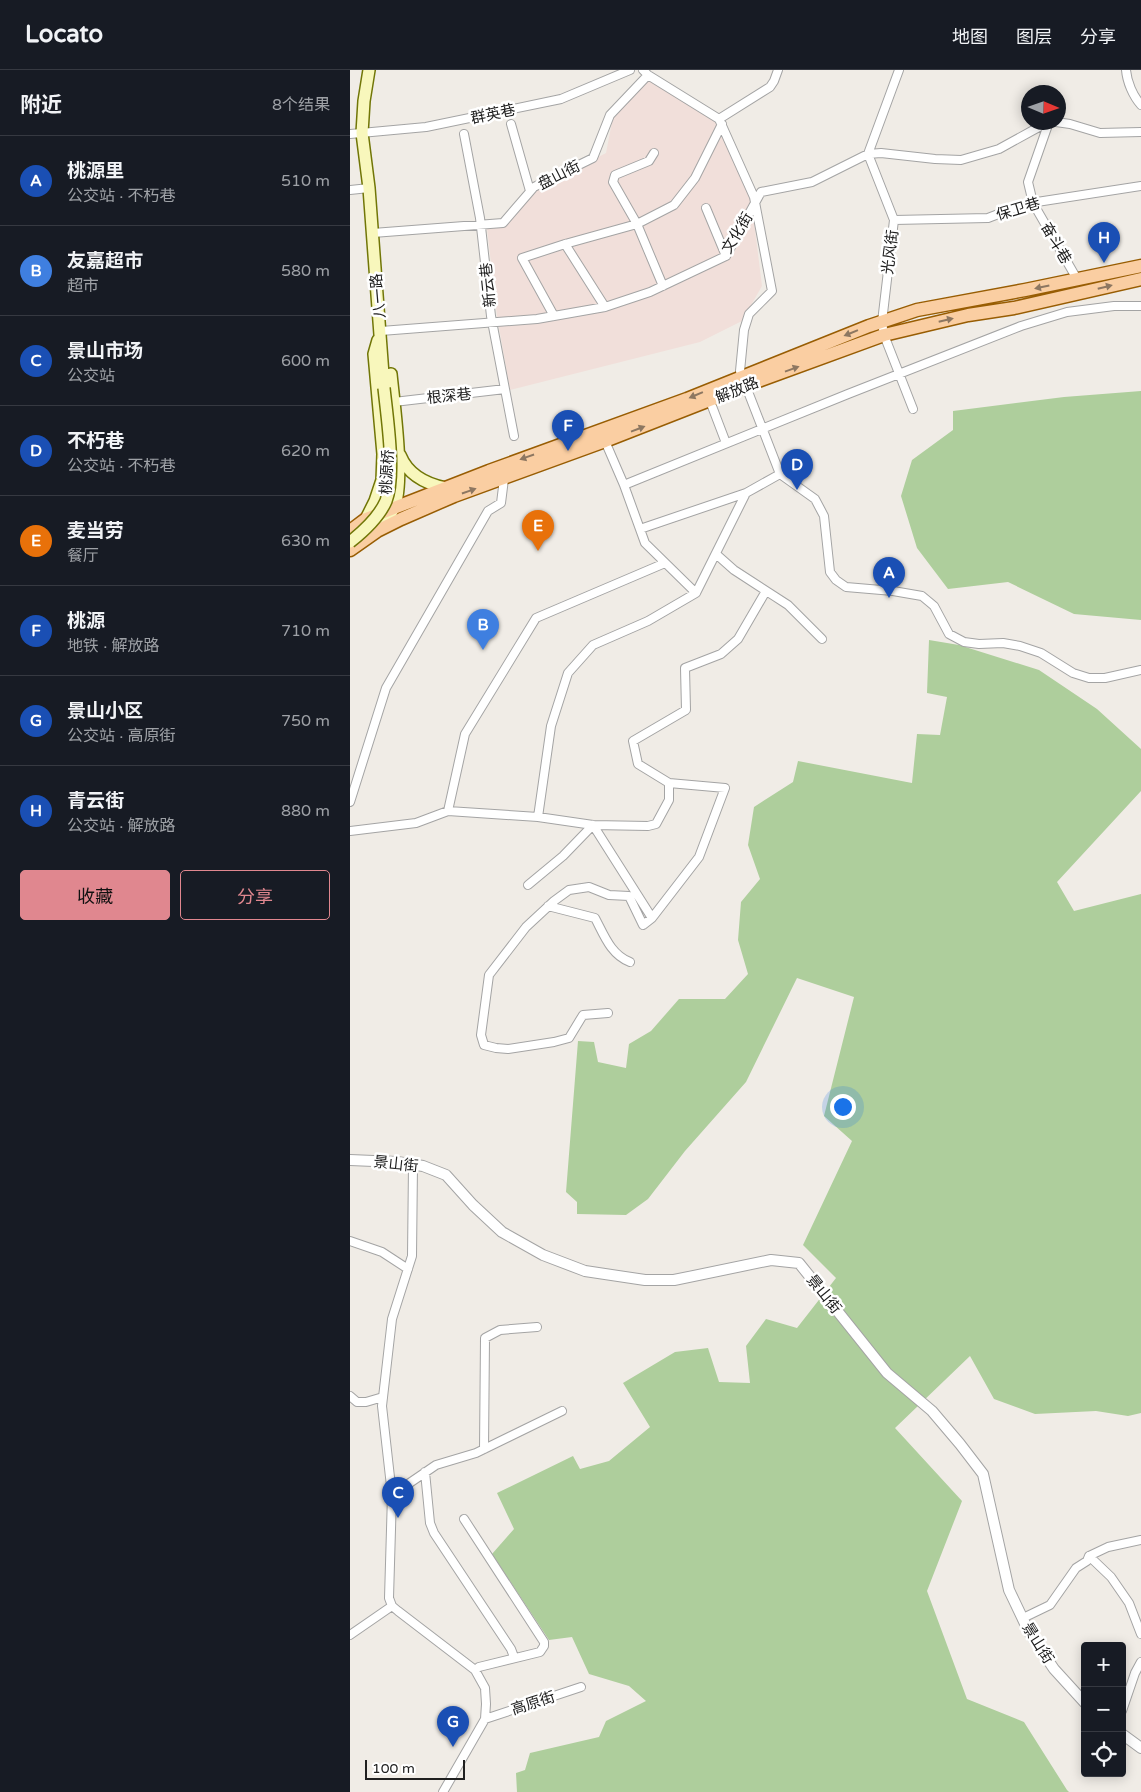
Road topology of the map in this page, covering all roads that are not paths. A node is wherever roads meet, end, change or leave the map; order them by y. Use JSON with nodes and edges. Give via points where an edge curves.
{"nodes":[{"id":1,"x":369,"y":70,"type":"edge"},
{"id":2,"x":630,"y":70,"type":"edge"},
{"id":3,"x":778,"y":70,"type":"edge"},
{"id":4,"x":900,"y":70,"type":"edge"},
{"id":5,"x":1126,"y":70,"type":"edge"},
{"id":6,"x":646,"y":73,"type":"edge"},
{"id":7,"x":1141,"y":105,"type":"edge"},
{"id":8,"x":721,"y":122,"type":"junction"},
{"id":9,"x":1066,"y":123,"type":"edge"},
{"id":10,"x":511,"y":124,"type":"dead end"},
{"id":11,"x":1033,"y":130,"type":"edge"},
{"id":12,"x":1045,"y":130,"type":"edge"},
{"id":13,"x":1141,"y":132,"type":"edge"},
{"id":14,"x":356,"y":133,"type":"edge"},
{"id":15,"x":464,"y":134,"type":"dead end"},
{"id":16,"x":654,"y":153,"type":"dead end"},
{"id":17,"x":868,"y":154,"type":"junction"},
{"id":18,"x":1141,"y":186,"type":"edge"},
{"id":19,"x":369,"y":188,"type":"junction"},
{"id":20,"x":350,"y":190,"type":"edge"},
{"id":21,"x":530,"y":191,"type":"junction"},
{"id":22,"x":755,"y":202,"type":"junction"},
{"id":23,"x":1033,"y":202,"type":"junction"},
{"id":24,"x":706,"y":208,"type":"dead end"},
{"id":25,"x":894,"y":220,"type":"junction"},
{"id":26,"x":637,"y":224,"type":"junction"},
{"id":27,"x":481,"y":225,"type":"junction"},
{"id":28,"x":373,"y":233,"type":"junction"},
{"id":29,"x":565,"y":244,"type":"junction"},
{"id":30,"x":726,"y":256,"type":"junction"},
{"id":31,"x":1141,"y":266,"type":"edge"},
{"id":32,"x":1077,"y":279,"type":"junction"},
{"id":33,"x":1141,"y":279,"type":"edge"},
{"id":34,"x":663,"y":286,"type":"junction"},
{"id":35,"x":1141,"y":306,"type":"edge"},
{"id":36,"x":605,"y":307,"type":"junction"},
{"id":37,"x":554,"y":316,"type":"junction"},
{"id":38,"x":882,"y":322,"type":"junction"},
{"id":39,"x":492,"y":323,"type":"junction"},
{"id":40,"x":381,"y":331,"type":"junction"},
{"id":41,"x":884,"y":335,"type":"junction"},
{"id":42,"x":899,"y":374,"type":"junction"},
{"id":43,"x":744,"y":381,"type":"junction"},
{"id":44,"x":505,"y":389,"type":"junction"},
{"id":45,"x":710,"y":401,"type":"junction"},
{"id":46,"x":394,"y":402,"type":"junction"},
{"id":47,"x":912,"y":408,"type":"dead end"},
{"id":48,"x":763,"y":428,"type":"junction"},
{"id":49,"x":514,"y":436,"type":"dead end"},
{"id":50,"x":605,"y":442,"type":"junction"},
{"id":51,"x":726,"y":443,"type":"junction"},
{"id":52,"x":397,"y":449,"type":"junction"},
{"id":53,"x":382,"y":454,"type":"junction"},
{"id":54,"x":780,"y":474,"type":"junction"},
{"id":55,"x":504,"y":478,"type":"junction"},
{"id":56,"x":624,"y":485,"type":"junction"},
{"id":57,"x":446,"y":488,"type":"junction"},
{"id":58,"x":746,"y":493,"type":"junction"},
{"id":59,"x":394,"y":508,"type":"junction"},
{"id":60,"x":424,"y":508,"type":"junction"},
{"id":61,"x":366,"y":519,"type":"junction"},
{"id":62,"x":640,"y":529,"type":"junction"},
{"id":63,"x":350,"y":531,"type":"edge"},
{"id":64,"x":377,"y":531,"type":"junction"},
{"id":65,"x":350,"y":542,"type":"edge"},
{"id":66,"x":350,"y":550,"type":"edge"},
{"id":67,"x":716,"y":554,"type":"junction"},
{"id":68,"x":665,"y":562,"type":"junction"},
{"id":69,"x":766,"y":591,"type":"junction"},
{"id":70,"x":696,"y":593,"type":"junction"},
{"id":71,"x":822,"y":639,"type":"dead end"},
{"id":72,"x":1141,"y":670,"type":"edge"},
{"id":73,"x":669,"y":783,"type":"junction"},
{"id":74,"x":350,"y":802,"type":"edge"},
{"id":75,"x":448,"y":811,"type":"junction"},
{"id":76,"x":538,"y":817,"type":"junction"},
{"id":77,"x":593,"y":824,"type":"junction"},
{"id":78,"x":350,"y":831,"type":"edge"},
{"id":79,"x":528,"y":885,"type":"dead end"},
{"id":80,"x":548,"y":906,"type":"junction"},
{"id":81,"x":652,"y":918,"type":"junction"},
{"id":82,"x":630,"y":962,"type":"dead end"},
{"id":83,"x":608,"y":1013,"type":"dead end"},
{"id":84,"x":350,"y":1160,"type":"edge"},
{"id":85,"x":412,"y":1164,"type":"junction"},
{"id":86,"x":350,"y":1241,"type":"edge"},
{"id":87,"x":408,"y":1270,"type":"junction"},
{"id":88,"x":537,"y":1327,"type":"dead end"},
{"id":89,"x":350,"y":1396,"type":"edge"},
{"id":90,"x":383,"y":1397,"type":"junction"},
{"id":91,"x":562,"y":1411,"type":"dead end"},
{"id":92,"x":484,"y":1449,"type":"junction"},
{"id":93,"x":425,"y":1472,"type":"junction"},
{"id":94,"x":392,"y":1495,"type":"junction"},
{"id":95,"x":464,"y":1519,"type":"dead end"},
{"id":96,"x":1141,"y":1540,"type":"edge"},
{"id":97,"x":1089,"y":1556,"type":"junction"},
{"id":98,"x":392,"y":1606,"type":"junction"},
{"id":99,"x":1022,"y":1618,"type":"junction"},
{"id":100,"x":1141,"y":1634,"type":"edge"},
{"id":101,"x":350,"y":1635,"type":"edge"},
{"id":102,"x":514,"y":1657,"type":"junction"},
{"id":103,"x":1141,"y":1662,"type":"edge"},
{"id":104,"x":474,"y":1670,"type":"junction"},
{"id":105,"x":581,"y":1687,"type":"dead end"},
{"id":106,"x":1081,"y":1699,"type":"edge"},
{"id":107,"x":1126,"y":1700,"type":"edge"},
{"id":108,"x":485,"y":1719,"type":"junction"},
{"id":109,"x":1126,"y":1737,"type":"edge"},
{"id":110,"x":1141,"y":1748,"type":"edge"},
{"id":111,"x":443,"y":1792,"type":"edge"}],
"edges":[{"from":1,"to":14,"type":"main road","name":"八一路"},
{"from":2,"to":14,"type":"street","name":"群英巷","via":[[561,100],[426,128]]},
{"from":3,"to":8,"type":"street","via":[[770,87]]},
{"from":4,"to":17,"type":"street"},
{"from":5,"to":7,"type":"street","via":[[1127,79]]},
{"from":6,"to":8,"type":"street"},
{"from":6,"to":21,"type":"street","name":"盘山街","via":[[610,114],[593,158]]},
{"from":8,"to":22,"type":"street"},
{"from":8,"to":26,"type":"street","via":[[695,178],[674,205]]},
{"from":9,"to":13,"type":"street","via":[[1100,133]]},
{"from":10,"to":21,"type":"street"},
{"from":11,"to":17,"type":"street","name":"文化街","via":[[999,149],[961,160]]},
{"from":12,"to":23,"type":"street","name":"奋斗巷","via":[[1028,182]]},
{"from":14,"to":19,"type":"main road","name":"八一路"},
{"from":15,"to":27,"type":"street","name":"新云巷"},
{"from":16,"to":26,"type":"street","via":[[649,160],[615,175],[613,182]]},
{"from":17,"to":22,"type":"street","name":"文化街","via":[[812,182],[761,192]]},
{"from":17,"to":25,"type":"street","name":"光风街"},
{"from":18,"to":23,"type":"street","name":"保卫巷"},
{"from":19,"to":20,"type":"street"},
{"from":19,"to":28,"type":"main road","name":"八一路"},
{"from":21,"to":27,"type":"street","name":"盘山街","via":[[503,223]]},
{"from":22,"to":30,"type":"street","name":"文化街"},
{"from":22,"to":43,"type":"street","via":[[772,291],[749,314],[744,330],[740,371]]},
{"from":23,"to":25,"type":"street","name":"保卫巷","via":[[988,218]]},
{"from":23,"to":32,"type":"street","name":"奋斗巷"},
{"from":24,"to":30,"type":"street"},
{"from":25,"to":38,"type":"street","name":"光风街"},
{"from":26,"to":29,"type":"street"},
{"from":26,"to":34,"type":"street"},
{"from":27,"to":28,"type":"street","name":"盘山街"},
{"from":27,"to":39,"type":"street","name":"新云巷"},
{"from":28,"to":40,"type":"main road","name":"八一路"},
{"from":29,"to":36,"type":"street"},
{"from":29,"to":37,"type":"street","via":[[522,258]]},
{"from":30,"to":34,"type":"street","name":"文化街"},
{"from":31,"to":32,"type":"main road","name":"解放路"},
{"from":32,"to":38,"type":"main road","name":"解放路","one_way":true,"via":[[917,310]]},
{"from":41,"to":33,"type":"main road","name":"解放路","one_way":true},
{"from":34,"to":36,"type":"street","name":"文化街"},
{"from":35,"to":42,"type":"street","via":[[1067,312],[1021,326]]},
{"from":36,"to":37,"type":"street","name":"文化街"},
{"from":37,"to":39,"type":"street","name":"文化街"},
{"from":38,"to":41,"type":"street","name":"光风街"},
{"from":38,"to":43,"type":"main road","name":"解放路","one_way":true},
{"from":39,"to":40,"type":"street","name":"文化街"},
{"from":39,"to":44,"type":"street","name":"新云巷"},
{"from":40,"to":46,"type":"main road","via":[[389,353]]},
{"from":40,"to":53,"type":"main road","name":"八一路","via":[[374,354]]},
{"from":40,"to":65,"type":"main road","name":"桃源桥","bridge":true,"via":[[389,490],[374,519]]},
{"from":41,"to":42,"type":"street","name":"光风街"},
{"from":43,"to":41,"type":"main road","name":"解放路","one_way":true},
{"from":42,"to":47,"type":"street","name":"光风街"},
{"from":42,"to":48,"type":"street"},
{"from":43,"to":45,"type":"main road","name":"解放路"},
{"from":43,"to":48,"type":"street"},
{"from":43,"to":57,"type":"main road","name":"解放路","one_way":true},
{"from":44,"to":46,"type":"street","name":"根深巷"},
{"from":44,"to":49,"type":"street","name":"新云巷"},
{"from":50,"to":45,"type":"main road","name":"解放路","one_way":true},
{"from":45,"to":51,"type":"street"},
{"from":46,"to":52,"type":"main road"},
{"from":48,"to":51,"type":"street"},
{"from":48,"to":54,"type":"street"},
{"from":50,"to":55,"type":"main road","name":"解放路"},
{"from":50,"to":56,"type":"street"},
{"from":51,"to":56,"type":"street"},
{"from":52,"to":57,"type":"main road","via":[[411,473],[431,485]]},
{"from":52,"to":59,"type":"main road"},
{"from":53,"to":59,"type":"main road"},
{"from":53,"to":61,"type":"main road","name":"八一路","via":[[382,480]]},
{"from":54,"to":58,"type":"street"},
{"from":54,"to":72,"type":"street","via":[[815,499],[824,516],[830,572],[846,586],[922,596],[934,606],[950,634],[964,642],[1020,646],[1089,678]]},
{"from":60,"to":55,"type":"main road","name":"解放路","one_way":true},
{"from":55,"to":74,"type":"street","via":[[502,503],[488,511],[386,688]]},
{"from":56,"to":62,"type":"street"},
{"from":57,"to":59,"type":"main road","name":"解放路"},
{"from":58,"to":62,"type":"street"},
{"from":58,"to":67,"type":"street"},
{"from":59,"to":60,"type":"main road","via":[[407,511]]},
{"from":59,"to":61,"type":"main road","name":"解放路"},
{"from":59,"to":64,"type":"main road"},
{"from":60,"to":64,"type":"main road","name":"解放路"},
{"from":61,"to":63,"type":"main road","name":"解放路"},
{"from":62,"to":68,"type":"street","via":[[645,543]]},
{"from":64,"to":66,"type":"main road","name":"解放路"},
{"from":67,"to":69,"type":"street"},
{"from":67,"to":70,"type":"street"},
{"from":68,"to":70,"type":"street"},
{"from":68,"to":75,"type":"street","via":[[536,618],[465,734]]},
{"from":69,"to":71,"type":"street","via":[[788,605]]},
{"from":69,"to":73,"type":"street","via":[[738,639],[722,654],[685,668],[686,710],[633,741],[638,764]]},
{"from":70,"to":76,"type":"street","via":[[648,621],[593,645],[568,672],[551,726]]},
{"from":73,"to":77,"type":"street","via":[[669,800],[656,824]]},
{"from":73,"to":81,"type":"street","via":[[726,788],[699,857]]},
{"from":75,"to":76,"type":"street"},
{"from":75,"to":78,"type":"street","via":[[416,823]]},
{"from":76,"to":77,"type":"street"},
{"from":77,"to":79,"type":"street"},
{"from":77,"to":81,"type":"street"},
{"from":80,"to":81,"type":"street","via":[[569,890],[589,887],[609,895],[629,896],[643,925]]},
{"from":80,"to":82,"type":"street","via":[[595,918],[609,945],[620,958]]},
{"from":80,"to":83,"type":"street","via":[[489,975],[481,1035],[484,1045],[508,1048],[554,1042],[568,1038],[584,1016]]},
{"from":84,"to":85,"type":"street","name":"景山街"},
{"from":85,"to":87,"type":"street","via":[[412,1256]]},
{"from":85,"to":99,"type":"street","name":"景山街","via":[[446,1175],[502,1232],[543,1255],[585,1271],[645,1280],[674,1280],[771,1260],[799,1263],[887,1374],[932,1412],[983,1474],[1009,1590]]},
{"from":86,"to":87,"type":"street","via":[[382,1252]]},
{"from":87,"to":90,"type":"street","via":[[392,1319]]},
{"from":88,"to":92,"type":"street","via":[[500,1330],[485,1338]]},
{"from":89,"to":90,"type":"street","via":[[357,1402]]},
{"from":90,"to":94,"type":"street"},
{"from":91,"to":92,"type":"street"},
{"from":92,"to":93,"type":"street","via":[[436,1465]]},
{"from":93,"to":94,"type":"street"},
{"from":93,"to":102,"type":"street","via":[[434,1533]]},
{"from":94,"to":98,"type":"street","via":[[389,1598]]},
{"from":95,"to":102,"type":"street","via":[[544,1642],[540,1652]]},
{"from":96,"to":97,"type":"street","via":[[1108,1547]]},
{"from":97,"to":99,"type":"street","via":[[1076,1568],[1050,1605]]},
{"from":97,"to":100,"type":"street","via":[[1111,1577],[1129,1602]]},
{"from":98,"to":101,"type":"street"},
{"from":98,"to":104,"type":"street"},
{"from":99,"to":106,"type":"street","name":"景山街","via":[[1054,1669]]},
{"from":102,"to":104,"type":"street"},
{"from":103,"to":107,"type":"street"},
{"from":104,"to":108,"type":"street","via":[[485,1688]]},
{"from":105,"to":108,"type":"street","name":"高原街"},
{"from":108,"to":111,"type":"street"},
{"from":109,"to":110,"type":"street"}]}
